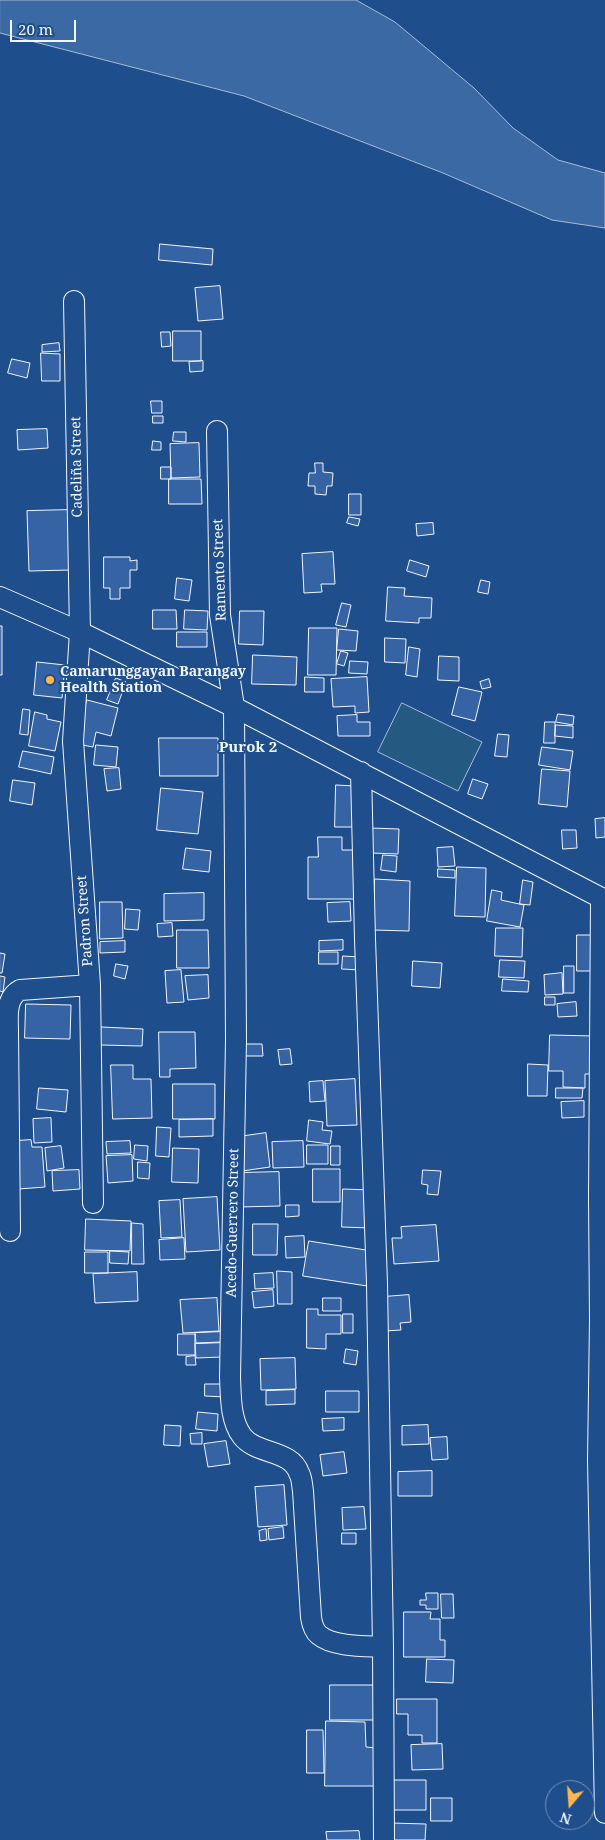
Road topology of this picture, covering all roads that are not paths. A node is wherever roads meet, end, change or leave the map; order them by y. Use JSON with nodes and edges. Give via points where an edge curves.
{"nodes":[{"id":1,"x":74,"y":301,"type":"dead end"},
{"id":2,"x":217,"y":431,"type":"dead end"},
{"id":3,"x":0,"y":597,"type":"edge"},
{"id":4,"x":80,"y":632,"type":"junction"},
{"id":5,"x":234,"y":707,"type":"junction"},
{"id":6,"x":361,"y":772,"type":"junction"},
{"id":7,"x":603,"y":899,"type":"edge"},
{"id":8,"x":90,"y":986,"type":"junction"},
{"id":9,"x":93,"y":1203,"type":"dead end"},
{"id":10,"x":10,"y":1231,"type":"dead end"},
{"id":11,"x":383,"y":1647,"type":"junction"},
{"id":12,"x":605,"y":1813,"type":"edge"},
{"id":13,"x":384,"y":1840,"type":"edge"}],
"edges":[{"from":1,"to":4,"type":"street","name":"Cadeliña Street"},
{"from":2,"to":5,"type":"street","name":"Ramento Street","via":[[220,615]]},
{"from":3,"to":4,"type":"street"},
{"from":4,"to":5,"type":"street"},
{"from":4,"to":8,"type":"street","name":"Padron Street","via":[[73,742]]},
{"from":5,"to":6,"type":"street"},
{"from":5,"to":11,"type":"street","name":"Acedo-Guerrero Street","via":[[236,1040],[231,1403],[236,1426],[243,1438],[295,1464],[300,1473],[313,1627],[328,1640]]},
{"from":6,"to":7,"type":"street"},
{"from":6,"to":11,"type":"street","via":[[377,1284]]},
{"from":7,"to":12,"type":"street","via":[[598,1460]]},
{"from":8,"to":9,"type":"street"},
{"from":8,"to":10,"type":"street","name":"Padron Street","via":[[20,990],[14,994],[9,1006]]},
{"from":11,"to":13,"type":"street"}]}
